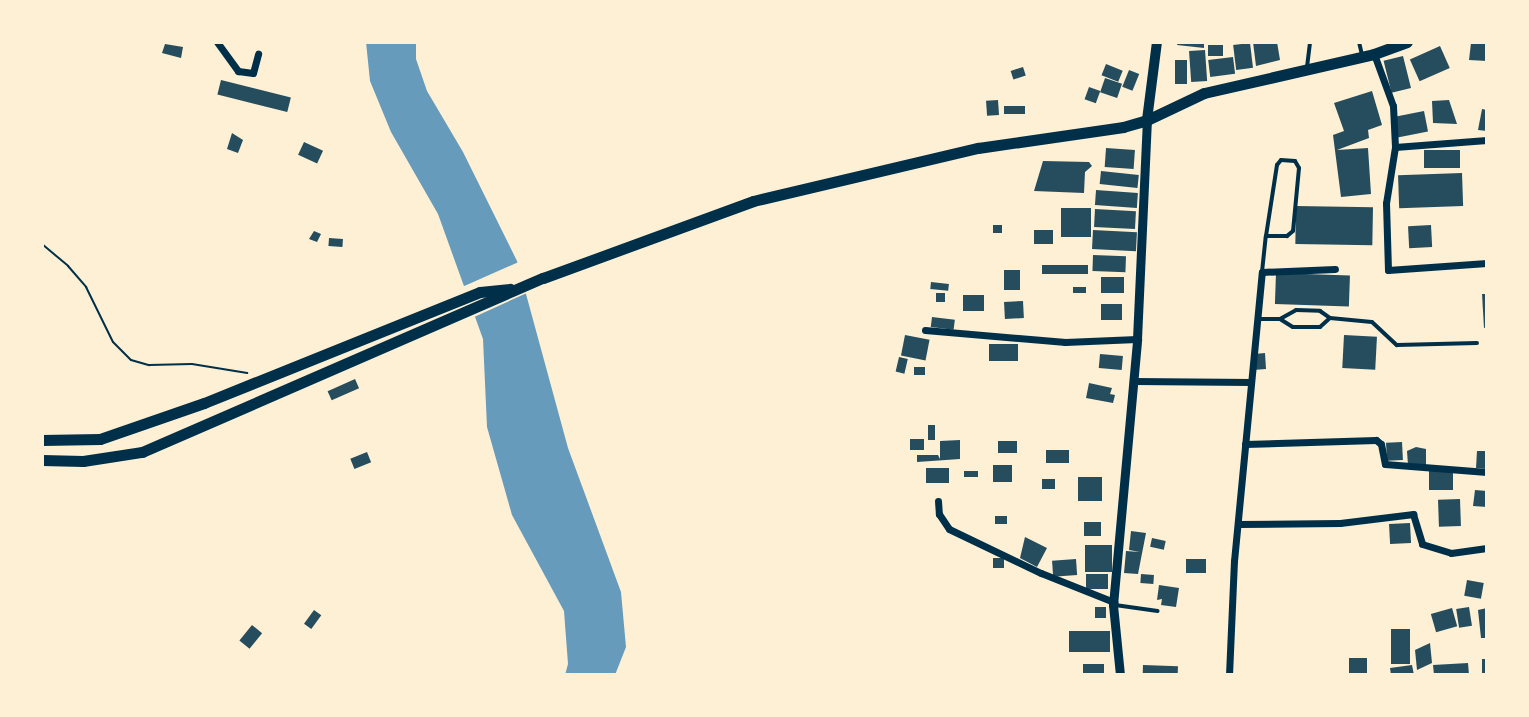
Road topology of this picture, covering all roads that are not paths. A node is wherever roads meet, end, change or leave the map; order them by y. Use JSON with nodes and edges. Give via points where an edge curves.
{"nodes":[{"id":1,"x":217,"y":42,"type":"edge"},
{"id":2,"x":1157,"y":42,"type":"edge"},
{"id":3,"x":1310,"y":42,"type":"edge"},
{"id":4,"x":1359,"y":42,"type":"edge"},
{"id":5,"x":1407,"y":42,"type":"edge"},
{"id":6,"x":258,"y":54,"type":"dead end"},
{"id":7,"x":1368,"y":56,"type":"junction"},
{"id":8,"x":1307,"y":69,"type":"junction"},
{"id":9,"x":1148,"y":114,"type":"junction"},
{"id":10,"x":1487,"y":140,"type":"edge"},
{"id":11,"x":1395,"y":147,"type":"junction"},
{"id":12,"x":1266,"y":236,"type":"junction"},
{"id":13,"x":1487,"y":263,"type":"edge"},
{"id":14,"x":1335,"y":269,"type":"dead end"},
{"id":15,"x":1262,"y":272,"type":"junction"},
{"id":16,"x":519,"y":289,"type":"junction"},
{"id":17,"x":1330,"y":318,"type":"junction"},
{"id":18,"x":1257,"y":319,"type":"junction"},
{"id":19,"x":1280,"y":319,"type":"junction"},
{"id":20,"x":925,"y":330,"type":"dead end"},
{"id":21,"x":1137,"y":339,"type":"junction"},
{"id":22,"x":1477,"y":343,"type":"dead end"},
{"id":23,"x":1134,"y":381,"type":"junction"},
{"id":24,"x":1251,"y":382,"type":"junction"},
{"id":25,"x":42,"y":440,"type":"edge"},
{"id":26,"x":1245,"y":444,"type":"junction"},
{"id":27,"x":42,"y":460,"type":"edge"},
{"id":28,"x":1487,"y":472,"type":"edge"},
{"id":29,"x":938,"y":501,"type":"dead end"},
{"id":30,"x":1238,"y":524,"type":"junction"},
{"id":31,"x":1487,"y":548,"type":"edge"},
{"id":32,"x":1113,"y":603,"type":"junction"},
{"id":33,"x":1158,"y":611,"type":"dead end"},
{"id":34,"x":1120,"y":675,"type":"edge"},
{"id":35,"x":1229,"y":675,"type":"edge"}],
"edges":[{"from":1,"to":6,"type":"street","via":[[238,71],[253,73]]},
{"from":2,"to":9,"type":"main road"},
{"from":3,"to":8,"type":"lane"},
{"from":4,"to":7,"type":"lane"},
{"from":5,"to":7,"type":"main road"},
{"from":7,"to":8,"type":"main road"},
{"from":7,"to":11,"type":"street","via":[[1393,106]]},
{"from":8,"to":9,"type":"main road","via":[[1204,93]]},
{"from":9,"to":16,"type":"main road","via":[[753,201]]},
{"from":9,"to":21,"type":"street"},
{"from":10,"to":11,"type":"street"},
{"from":11,"to":13,"type":"street","via":[[1386,203],[1388,270]]},
{"from":12,"to":12,"type":"lane","via":[[1293,231],[1299,168],[1295,161],[1281,160],[1277,165]]},
{"from":12,"to":15,"type":"lane"},
{"from":14,"to":15,"type":"street"},
{"from":15,"to":18,"type":"street"},
{"from":16,"to":25,"type":"main road","via":[[480,292],[100,439]]},
{"from":16,"to":27,"type":"main road","via":[[142,452],[83,461]]},
{"from":17,"to":19,"type":"lane","via":[[1320,311],[1296,310]]},
{"from":17,"to":19,"type":"lane","via":[[1320,327],[1293,327]]},
{"from":17,"to":22,"type":"lane","via":[[1372,322],[1397,345]]},
{"from":18,"to":19,"type":"lane"},
{"from":18,"to":24,"type":"street"},
{"from":20,"to":21,"type":"street","via":[[1065,342]]},
{"from":21,"to":23,"type":"street"},
{"from":23,"to":24,"type":"street"},
{"from":23,"to":32,"type":"street"},
{"from":24,"to":26,"type":"street"},
{"from":26,"to":28,"type":"street","via":[[1376,440],[1385,464]]},
{"from":26,"to":30,"type":"street"},
{"from":29,"to":32,"type":"street","via":[[949,529]]},
{"from":30,"to":31,"type":"street","via":[[1340,523],[1413,514],[1422,544],[1451,553]]},
{"from":30,"to":35,"type":"street"},
{"from":32,"to":33,"type":"lane"},
{"from":32,"to":34,"type":"street"}]}
